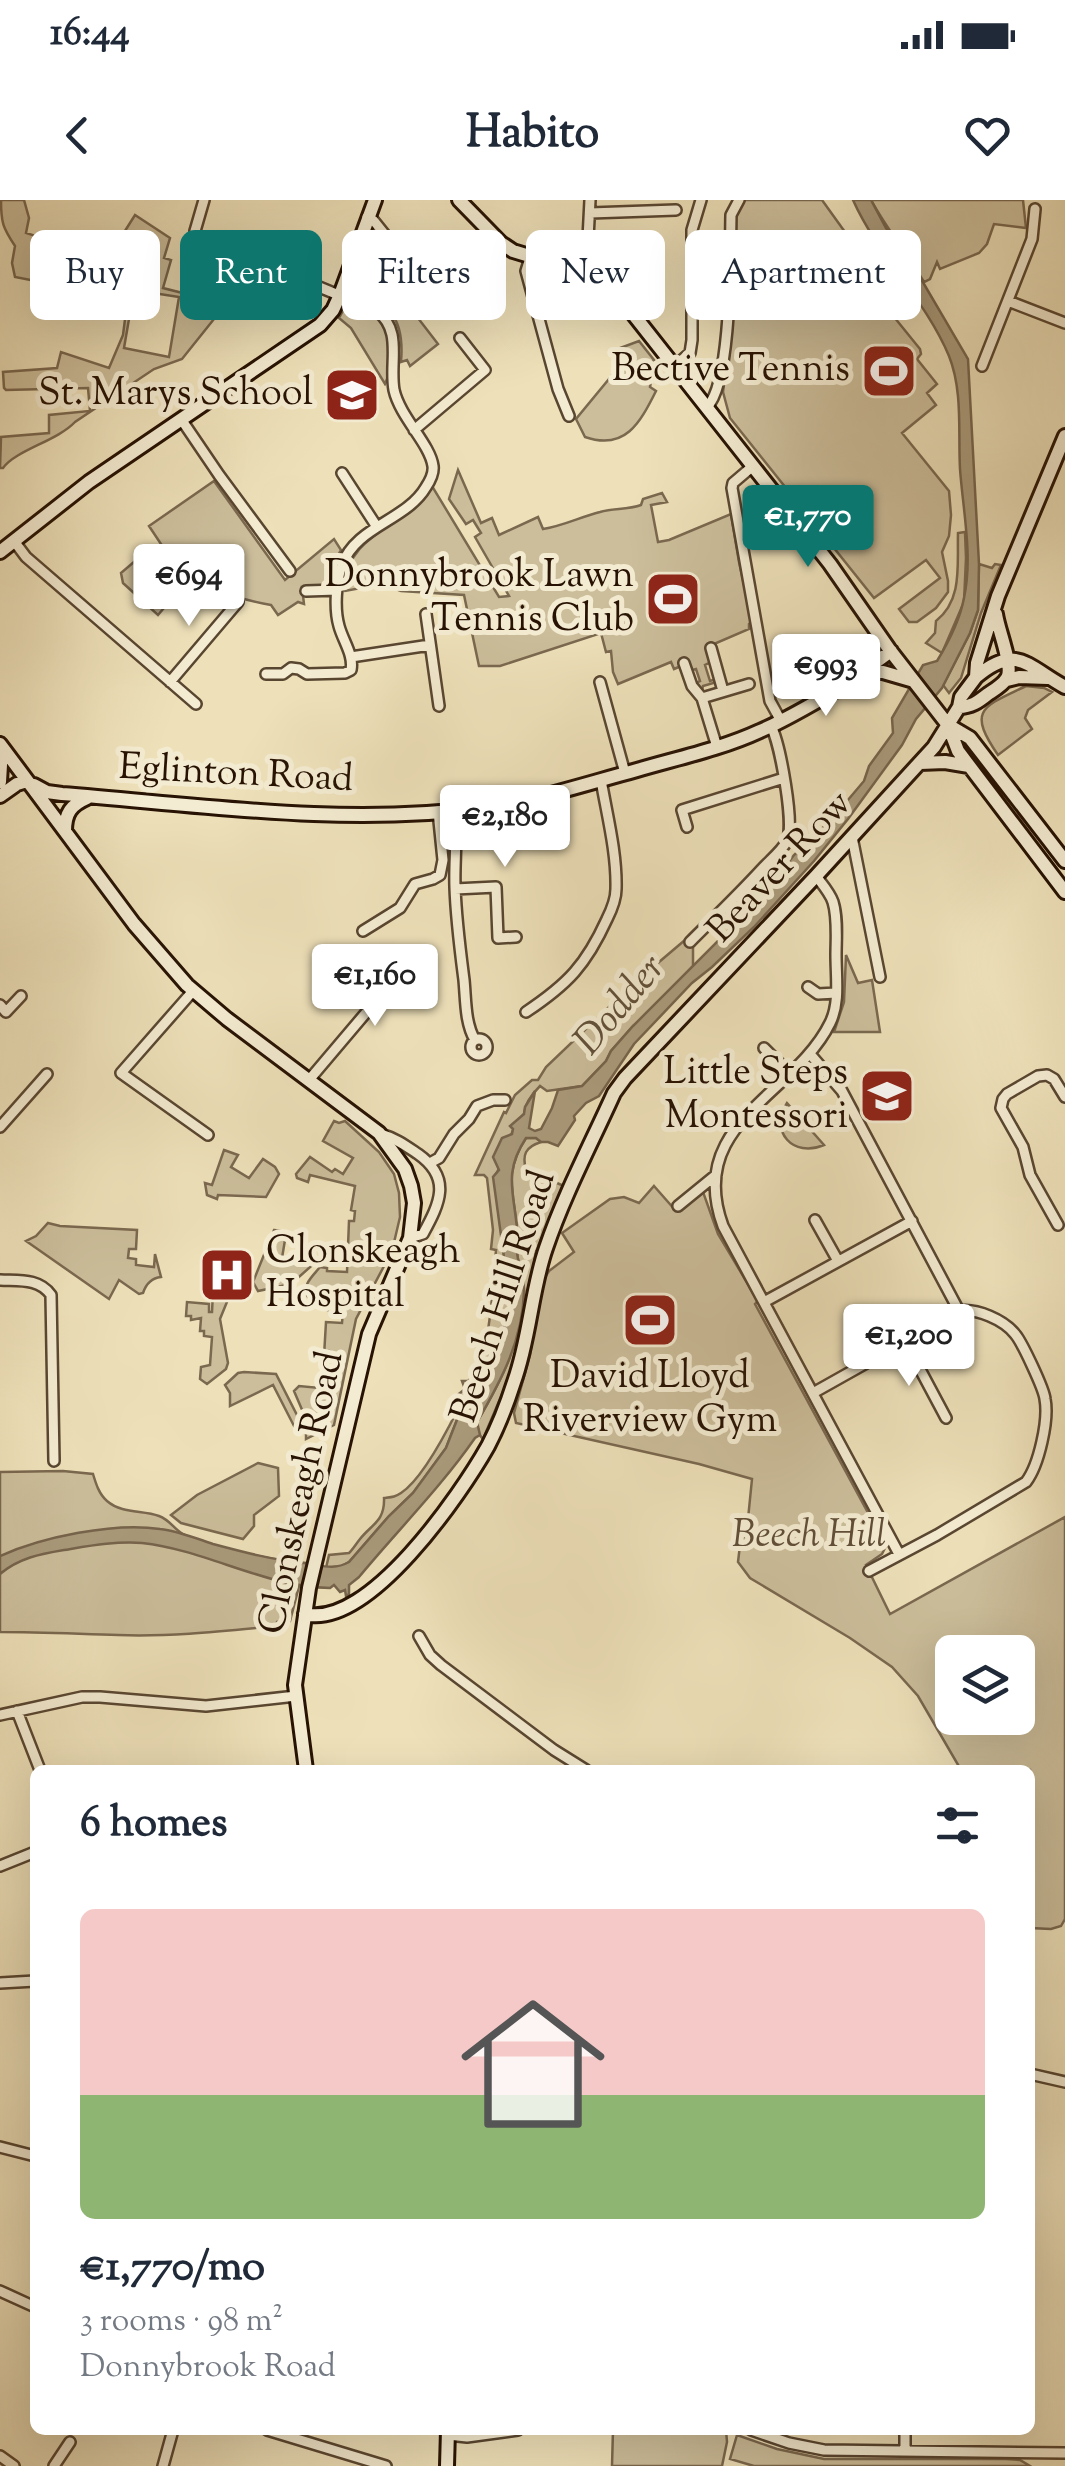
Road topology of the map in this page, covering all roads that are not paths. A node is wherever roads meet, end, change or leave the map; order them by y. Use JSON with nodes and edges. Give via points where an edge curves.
{"nodes":[{"id":1,"x":204,"y":200,"type":"edge"},
{"id":2,"x":375,"y":200,"type":"edge"},
{"id":3,"x":459,"y":200,"type":"edge"},
{"id":4,"x":590,"y":200,"type":"edge"},
{"id":5,"x":639,"y":200,"type":"edge"},
{"id":6,"x":701,"y":200,"type":"edge"},
{"id":7,"x":739,"y":200,"type":"edge"},
{"id":8,"x":676,"y":210,"type":"dead end"},
{"id":9,"x":1035,"y":210,"type":"dead end"},
{"id":10,"x":590,"y":212,"type":"junction"},
{"id":11,"x":634,"y":212,"type":"junction"},
{"id":12,"x":367,"y":218,"type":"junction"},
{"id":13,"x":381,"y":230,"type":"edge"},
{"id":14,"x":588,"y":230,"type":"edge"},
{"id":15,"x":526,"y":257,"type":"edge"},
{"id":16,"x":340,"y":295,"type":"junction"},
{"id":17,"x":1008,"y":300,"type":"junction"},
{"id":18,"x":539,"y":320,"type":"edge"},
{"id":19,"x":637,"y":320,"type":"edge"},
{"id":20,"x":1065,"y":323,"type":"edge"},
{"id":21,"x":460,"y":338,"type":"dead end"},
{"id":22,"x":675,"y":366,"type":"junction"},
{"id":23,"x":982,"y":366,"type":"dead end"},
{"id":24,"x":707,"y":407,"type":"junction"},
{"id":25,"x":569,"y":416,"type":"dead end"},
{"id":26,"x":182,"y":419,"type":"junction"},
{"id":27,"x":414,"y":430,"type":"junction"},
{"id":28,"x":1065,"y":436,"type":"edge"},
{"id":29,"x":1060,"y":458,"type":"edge"},
{"id":30,"x":753,"y":466,"type":"junction"},
{"id":31,"x":342,"y":473,"type":"dead end"},
{"id":32,"x":377,"y":528,"type":"junction"},
{"id":33,"x":14,"y":541,"type":"junction"},
{"id":34,"x":0,"y":552,"type":"edge"},
{"id":35,"x":290,"y":571,"type":"dead end"},
{"id":36,"x":337,"y":590,"type":"junction"},
{"id":37,"x":306,"y":591,"type":"dead end"},
{"id":38,"x":238,"y":602,"type":"dead end"},
{"id":39,"x":996,"y":606,"type":"junction"},
{"id":40,"x":426,"y":614,"type":"dead end"},
{"id":41,"x":430,"y":645,"type":"junction"},
{"id":42,"x":711,"y":648,"type":"dead end"},
{"id":43,"x":891,"y":652,"type":"junction"},
{"id":44,"x":351,"y":657,"type":"junction"},
{"id":45,"x":1009,"y":659,"type":"junction"},
{"id":46,"x":684,"y":663,"type":"dead end"},
{"id":47,"x":867,"y":672,"type":"junction"},
{"id":48,"x":266,"y":674,"type":"dead end"},
{"id":49,"x":976,"y":677,"type":"junction"},
{"id":50,"x":1048,"y":678,"type":"junction"},
{"id":51,"x":914,"y":680,"type":"junction"},
{"id":52,"x":1007,"y":680,"type":"junction"},
{"id":53,"x":170,"y":682,"type":"junction"},
{"id":54,"x":600,"y":682,"type":"dead end"},
{"id":55,"x":749,"y":684,"type":"dead end"},
{"id":56,"x":1065,"y":688,"type":"edge"},
{"id":57,"x":723,"y":691,"type":"junction"},
{"id":58,"x":702,"y":698,"type":"junction"},
{"id":59,"x":196,"y":704,"type":"dead end"},
{"id":60,"x":439,"y":706,"type":"dead end"},
{"id":61,"x":959,"y":708,"type":"junction"},
{"id":62,"x":776,"y":723,"type":"junction"},
{"id":63,"x":948,"y":725,"type":"junction"},
{"id":64,"x":1,"y":746,"type":"edge"},
{"id":65,"x":717,"y":748,"type":"junction"},
{"id":66,"x":920,"y":763,"type":"junction"},
{"id":67,"x":969,"y":766,"type":"junction"},
{"id":68,"x":625,"y":773,"type":"junction"},
{"id":69,"x":998,"y":774,"type":"junction"},
{"id":70,"x":784,"y":778,"type":"junction"},
{"id":71,"x":601,"y":780,"type":"junction"},
{"id":72,"x":27,"y":781,"type":"junction"},
{"id":73,"x":0,"y":782,"type":"edge"},
{"id":74,"x":986,"y":788,"type":"junction"},
{"id":75,"x":0,"y":796,"type":"edge"},
{"id":76,"x":90,"y":796,"type":"junction"},
{"id":77,"x":454,"y":810,"type":"junction"},
{"id":78,"x":438,"y":811,"type":"junction"},
{"id":79,"x":687,"y":827,"type":"dead end"},
{"id":80,"x":65,"y":831,"type":"junction"},
{"id":81,"x":852,"y":837,"type":"junction"},
{"id":82,"x":1065,"y":861,"type":"edge"},
{"id":83,"x":816,"y":876,"type":"junction"},
{"id":84,"x":455,"y":889,"type":"junction"},
{"id":85,"x":1065,"y":892,"type":"edge"},
{"id":86,"x":362,"y":931,"type":"dead end"},
{"id":87,"x":516,"y":936,"type":"dead end"},
{"id":88,"x":690,"y":942,"type":"dead end"},
{"id":89,"x":414,"y":956,"type":"dead end"},
{"id":90,"x":880,"y":977,"type":"dead end"},
{"id":91,"x":808,"y":987,"type":"dead end"},
{"id":92,"x":193,"y":991,"type":"junction"},
{"id":93,"x":836,"y":993,"type":"junction"},
{"id":94,"x":21,"y":996,"type":"dead end"},
{"id":95,"x":0,"y":1004,"type":"edge"},
{"id":96,"x":526,"y":1012,"type":"dead end"},
{"id":97,"x":475,"y":1040,"type":"dead end"},
{"id":98,"x":764,"y":1048,"type":"dead end"},
{"id":99,"x":810,"y":1054,"type":"junction"},
{"id":100,"x":789,"y":1073,"type":"junction"},
{"id":101,"x":47,"y":1074,"type":"dead end"},
{"id":102,"x":309,"y":1080,"type":"junction"},
{"id":103,"x":614,"y":1094,"type":"joint"},
{"id":104,"x":1065,"y":1097,"type":"edge"},
{"id":105,"x":505,"y":1100,"type":"dead end"},
{"id":106,"x":0,"y":1127,"type":"edge"},
{"id":107,"x":379,"y":1133,"type":"junction"},
{"id":108,"x":208,"y":1135,"type":"dead end"},
{"id":109,"x":430,"y":1163,"type":"junction"},
{"id":110,"x":716,"y":1175,"type":"junction"},
{"id":111,"x":678,"y":1206,"type":"dead end"},
{"id":112,"x":815,"y":1220,"type":"dead end"},
{"id":113,"x":912,"y":1221,"type":"junction"},
{"id":114,"x":1058,"y":1225,"type":"dead end"},
{"id":115,"x":410,"y":1238,"type":"junction"},
{"id":116,"x":838,"y":1262,"type":"junction"},
{"id":117,"x":0,"y":1280,"type":"edge"},
{"id":118,"x":764,"y":1302,"type":"junction"},
{"id":119,"x":960,"y":1311,"type":"junction"},
{"id":120,"x":906,"y":1342,"type":"junction"},
{"id":121,"x":813,"y":1393,"type":"junction"},
{"id":122,"x":946,"y":1418,"type":"dead end"},
{"id":123,"x":54,"y":1461,"type":"dead end"},
{"id":124,"x":899,"y":1554,"type":"junction"},
{"id":125,"x":869,"y":1571,"type":"dead end"},
{"id":126,"x":305,"y":1614,"type":"junction"},
{"id":127,"x":419,"y":1636,"type":"dead end"},
{"id":128,"x":296,"y":1696,"type":"junction"},
{"id":129,"x":17,"y":1711,"type":"junction"},
{"id":130,"x":0,"y":1715,"type":"edge"},
{"id":131,"x":38,"y":1765,"type":"edge"},
{"id":132,"x":305,"y":1765,"type":"edge"},
{"id":133,"x":578,"y":1765,"type":"edge"},
{"id":134,"x":30,"y":1854,"type":"edge"},
{"id":135,"x":0,"y":1866,"type":"edge"},
{"id":136,"x":30,"y":1981,"type":"edge"},
{"id":137,"x":0,"y":1983,"type":"edge"},
{"id":138,"x":1035,"y":2075,"type":"edge"},
{"id":139,"x":1065,"y":2082,"type":"edge"},
{"id":140,"x":0,"y":2147,"type":"edge"},
{"id":141,"x":30,"y":2155,"type":"edge"},
{"id":142,"x":0,"y":2291,"type":"edge"},
{"id":143,"x":30,"y":2305,"type":"edge"},
{"id":144,"x":172,"y":2435,"type":"edge"},
{"id":145,"x":300,"y":2435,"type":"edge"},
{"id":146,"x":448,"y":2435,"type":"edge"},
{"id":147,"x":766,"y":2435,"type":"edge"},
{"id":148,"x":905,"y":2435,"type":"edge"},
{"id":149,"x":70,"y":2442,"type":"dead end"},
{"id":150,"x":904,"y":2451,"type":"junction"},
{"id":151,"x":1065,"y":2453,"type":"edge"},
{"id":152,"x":0,"y":2456,"type":"edge"},
{"id":153,"x":14,"y":2466,"type":"edge"},
{"id":154,"x":54,"y":2466,"type":"edge"},
{"id":155,"x":163,"y":2466,"type":"edge"},
{"id":156,"x":386,"y":2466,"type":"edge"},
{"id":157,"x":447,"y":2466,"type":"edge"}],
"edges":[{"from":1,"to":16,"type":"street","via":[[195,231],[201,238]]},
{"from":2,"to":12,"type":"main road"},
{"from":3,"to":15,"type":"main road","via":[[501,243]]},
{"from":4,"to":10,"type":"street"},
{"from":5,"to":11,"type":"street"},
{"from":6,"to":22,"type":"street","via":[[691,237],[690,353]]},
{"from":7,"to":24,"type":"street","via":[[731,215],[725,348]]},
{"from":8,"to":11,"type":"street"},
{"from":9,"to":17,"type":"street","via":[[1032,238]]},
{"from":10,"to":11,"type":"street"},
{"from":10,"to":14,"type":"street"},
{"from":12,"to":13,"type":"street"},
{"from":12,"to":16,"type":"main road"},
{"from":16,"to":26,"type":"main road","via":[[320,325]]},
{"from":16,"to":27,"type":"street","via":[[387,319],[394,389]]},
{"from":17,"to":20,"type":"street"},
{"from":17,"to":23,"type":"street"},
{"from":18,"to":25,"type":"street"},
{"from":19,"to":22,"type":"main road"},
{"from":21,"to":27,"type":"street","via":[[485,370]]},
{"from":22,"to":24,"type":"main road"},
{"from":24,"to":30,"type":"main road"},
{"from":26,"to":33,"type":"main road"},
{"from":26,"to":35,"type":"street"},
{"from":27,"to":32,"type":"street","via":[[432,462],[431,479],[410,506]]},
{"from":28,"to":29,"type":"main road","name":"Beaver Row"},
{"from":29,"to":39,"type":"main road","name":"Beaver Row"},
{"from":30,"to":43,"type":"main road"},
{"from":30,"to":62,"type":"street","via":[[732,490]]},
{"from":31,"to":32,"type":"street"},
{"from":32,"to":36,"type":"street","via":[[344,558]]},
{"from":33,"to":34,"type":"main road"},
{"from":33,"to":53,"type":"street"},
{"from":36,"to":37,"type":"street"},
{"from":36,"to":44,"type":"street","via":[[338,621]]},
{"from":38,"to":53,"type":"street"},
{"from":39,"to":45,"type":"main road"},
{"from":39,"to":49,"type":"main road","name":"Beaver Row"},
{"from":40,"to":41,"type":"street"},
{"from":41,"to":44,"type":"street"},
{"from":41,"to":60,"type":"street"},
{"from":42,"to":57,"type":"street"},
{"from":43,"to":47,"type":"main road","name":"Eglinton Road"},
{"from":43,"to":51,"type":"main road"},
{"from":44,"to":48,"type":"street","via":[[353,667],[345,673],[291,668]]},
{"from":45,"to":49,"type":"main road"},
{"from":45,"to":50,"type":"main road"},
{"from":45,"to":52,"type":"main road"},
{"from":46,"to":58,"type":"street"},
{"from":47,"to":51,"type":"main road"},
{"from":47,"to":62,"type":"main road","name":"Eglinton Road"},
{"from":49,"to":61,"type":"main road","name":"Beaver Row"},
{"from":50,"to":52,"type":"main road"},
{"from":50,"to":56,"type":"main road"},
{"from":51,"to":63,"type":"main road"},
{"from":52,"to":61,"type":"main road"},
{"from":53,"to":59,"type":"street"},
{"from":54,"to":68,"type":"street"},
{"from":55,"to":57,"type":"street"},
{"from":57,"to":58,"type":"street"},
{"from":58,"to":65,"type":"street"},
{"from":61,"to":63,"type":"main road","name":"Beaver Row"},
{"from":62,"to":65,"type":"main road","name":"Eglinton Road"},
{"from":62,"to":70,"type":"street"},
{"from":63,"to":66,"type":"main road","name":"Beaver Row"},
{"from":63,"to":67,"type":"main road"},
{"from":63,"to":69,"type":"main road","via":[[970,738]]},
{"from":64,"to":72,"type":"main road","name":"Clonskeagh Road"},
{"from":64,"to":73,"type":"main road"},
{"from":65,"to":68,"type":"main road","name":"Eglinton Road"},
{"from":66,"to":67,"type":"main road"},
{"from":66,"to":81,"type":"main road","name":"Beaver Row"},
{"from":67,"to":74,"type":"main road"},
{"from":68,"to":71,"type":"main road","name":"Eglinton Road"},
{"from":69,"to":74,"type":"main road"},
{"from":69,"to":82,"type":"main road"},
{"from":70,"to":79,"type":"street","via":[[682,810]]},
{"from":70,"to":88,"type":"street","via":[[786,843]]},
{"from":71,"to":77,"type":"main road","name":"Eglinton Road"},
{"from":71,"to":96,"type":"street","via":[[613,906],[584,962]]},
{"from":72,"to":75,"type":"main road"},
{"from":72,"to":76,"type":"main road","name":"Eglinton Road","via":[[47,792]]},
{"from":72,"to":80,"type":"main road","name":"Clonskeagh Road"},
{"from":74,"to":85,"type":"main road"},
{"from":76,"to":78,"type":"main road","name":"Eglinton Road","via":[[293,812]]},
{"from":76,"to":80,"type":"main road","via":[[72,806]]},
{"from":77,"to":78,"type":"main road","name":"Eglinton Road"},
{"from":77,"to":84,"type":"street"},
{"from":78,"to":86,"type":"street","via":[[440,875],[416,884],[400,908]]},
{"from":80,"to":92,"type":"main road","name":"Clonskeagh Road"},
{"from":81,"to":83,"type":"main road","name":"Beaver Row"},
{"from":81,"to":90,"type":"street"},
{"from":83,"to":93,"type":"street","via":[[833,901]]},
{"from":83,"to":103,"type":"main road","name":"Beaver Row"},
{"from":84,"to":87,"type":"street","via":[[496,887],[498,938]]},
{"from":84,"to":97,"type":"street"},
{"from":89,"to":102,"type":"street"},
{"from":91,"to":93,"type":"street"},
{"from":92,"to":102,"type":"main road","name":"Clonskeagh Road"},
{"from":92,"to":108,"type":"street","via":[[121,1074]]},
{"from":93,"to":99,"type":"street","via":[[832,1020]]},
{"from":94,"to":95,"type":"street","via":[[6,1012]]},
{"from":98,"to":100,"type":"street"},
{"from":99,"to":100,"type":"street"},
{"from":99,"to":113,"type":"street","via":[[842,1091]]},
{"from":100,"to":110,"type":"street","via":[[741,1122]]},
{"from":101,"to":106,"type":"street"},
{"from":102,"to":107,"type":"main road","name":"Clonskeagh Road"},
{"from":103,"to":126,"type":"main road","name":"Beech Hill Road","via":[[545,1249],[523,1355],[486,1448],[433,1526],[376,1589],[332,1614]]},
{"from":104,"to":114,"type":"street","via":[[1054,1079],[1038,1076],[1007,1094],[1002,1108]]},
{"from":105,"to":109,"type":"street","via":[[478,1106]]},
{"from":107,"to":109,"type":"street","name":"Clonskeagh Road"},
{"from":107,"to":115,"type":"main road","name":"Clonskeagh Road","via":[[411,1186]]},
{"from":109,"to":115,"type":"street","name":"Clonskeagh Road","via":[[439,1200],[423,1234]]},
{"from":110,"to":111,"type":"street"},
{"from":110,"to":118,"type":"street","via":[[723,1226]]},
{"from":112,"to":116,"type":"street"},
{"from":113,"to":116,"type":"street"},
{"from":113,"to":119,"type":"street"},
{"from":115,"to":126,"type":"main road","name":"Clonskeagh Road","via":[[369,1334]]},
{"from":116,"to":118,"type":"street"},
{"from":117,"to":123,"type":"street","via":[[35,1282],[51,1295]]},
{"from":118,"to":121,"type":"street"},
{"from":119,"to":120,"type":"street"},
{"from":119,"to":124,"type":"street","via":[[976,1311],[1015,1334],[1045,1398],[1038,1458],[1022,1485]]},
{"from":120,"to":121,"type":"street"},
{"from":120,"to":122,"type":"street"},
{"from":121,"to":124,"type":"street"},
{"from":124,"to":125,"type":"street"},
{"from":126,"to":128,"type":"main road","name":"Clonskeagh Road"},
{"from":127,"to":133,"type":"street","via":[[441,1666]]},
{"from":128,"to":129,"type":"street","via":[[206,1706],[85,1697]]},
{"from":128,"to":132,"type":"main road","name":"Clonskeagh Road"},
{"from":129,"to":130,"type":"street"},
{"from":129,"to":131,"type":"street"},
{"from":134,"to":135,"type":"street"},
{"from":136,"to":137,"type":"street"},
{"from":138,"to":139,"type":"street"},
{"from":140,"to":141,"type":"street"},
{"from":142,"to":143,"type":"street"},
{"from":144,"to":155,"type":"street"},
{"from":145,"to":156,"type":"street"},
{"from":146,"to":157,"type":"main road"},
{"from":147,"to":150,"type":"street","via":[[824,2450]]},
{"from":148,"to":150,"type":"street"},
{"from":149,"to":154,"type":"street"},
{"from":150,"to":151,"type":"street"},
{"from":152,"to":153,"type":"street"}]}
